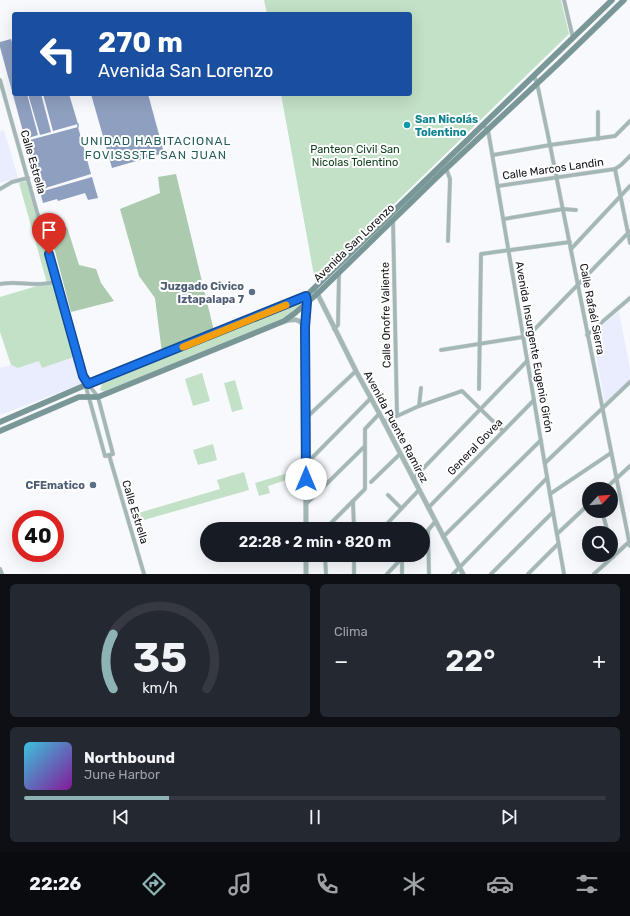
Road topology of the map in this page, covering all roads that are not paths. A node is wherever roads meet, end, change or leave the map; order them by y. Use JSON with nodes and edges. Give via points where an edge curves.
{"nodes":[{"id":1,"x":564,"y":0,"type":"edge"},
{"id":2,"x":612,"y":0,"type":"edge"},
{"id":3,"x":624,"y":0,"type":"edge"},
{"id":4,"x":573,"y":38,"type":"junction"},
{"id":5,"x":534,"y":76,"type":"junction"},
{"id":6,"x":0,"y":80,"type":"edge"},
{"id":7,"x":537,"y":83,"type":"junction"},
{"id":8,"x":2,"y":93,"type":"edge"},
{"id":9,"x":598,"y":112,"type":"dead end"},
{"id":10,"x":630,"y":121,"type":"edge"},
{"id":11,"x":483,"y":124,"type":"junction"},
{"id":12,"x":488,"y":130,"type":"junction"},
{"id":13,"x":598,"y":139,"type":"junction"},
{"id":14,"x":550,"y":145,"type":"junction"},
{"id":15,"x":493,"y":155,"type":"junction"},
{"id":16,"x":630,"y":156,"type":"edge"},
{"id":17,"x":446,"y":168,"type":"junction"},
{"id":18,"x":615,"y":169,"type":"junction"},
{"id":19,"x":28,"y":178,"type":"junction"},
{"id":20,"x":556,"y":178,"type":"junction"},
{"id":21,"x":498,"y":186,"type":"junction"},
{"id":22,"x":630,"y":186,"type":"edge"},
{"id":23,"x":0,"y":189,"type":"edge"},
{"id":24,"x":621,"y":195,"type":"junction"},
{"id":25,"x":563,"y":209,"type":"junction"},
{"id":26,"x":576,"y":210,"type":"dead end"},
{"id":27,"x":391,"y":217,"type":"junction"},
{"id":28,"x":504,"y":219,"type":"junction"},
{"id":29,"x":629,"y":232,"type":"edge"},
{"id":30,"x":448,"y":241,"type":"dead end"},
{"id":31,"x":570,"y":242,"type":"junction"},
{"id":32,"x":630,"y":243,"type":"edge"},
{"id":33,"x":571,"y":249,"type":"junction"},
{"id":34,"x":508,"y":250,"type":"junction"},
{"id":35,"x":337,"y":269,"type":"junction"},
{"id":36,"x":57,"y":281,"type":"junction"},
{"id":37,"x":0,"y":284,"type":"edge"},
{"id":38,"x":578,"y":285,"type":"junction"},
{"id":39,"x":314,"y":288,"type":"junction"},
{"id":40,"x":317,"y":294,"type":"junction"},
{"id":41,"x":630,"y":298,"type":"edge"},
{"id":42,"x":307,"y":299,"type":"junction"},
{"id":43,"x":284,"y":321,"type":"junction"},
{"id":44,"x":305,"y":327,"type":"junction"},
{"id":45,"x":334,"y":329,"type":"junction"},
{"id":46,"x":587,"y":335,"type":"junction"},
{"id":47,"x":523,"y":337,"type":"junction"},
{"id":48,"x":479,"y":344,"type":"junction"},
{"id":49,"x":441,"y":350,"type":"dead end"},
{"id":50,"x":528,"y":361,"type":"junction"},
{"id":51,"x":356,"y":371,"type":"junction"},
{"id":52,"x":630,"y":382,"type":"edge"},
{"id":53,"x":87,"y":385,"type":"junction"},
{"id":54,"x":420,"y":388,"type":"dead end"},
{"id":55,"x":479,"y":389,"type":"dead end"},
{"id":56,"x":89,"y":397,"type":"junction"},
{"id":57,"x":98,"y":397,"type":"junction"},
{"id":58,"x":371,"y":398,"type":"junction"},
{"id":59,"x":534,"y":400,"type":"junction"},
{"id":60,"x":419,"y":406,"type":"junction"},
{"id":61,"x":480,"y":408,"type":"junction"},
{"id":62,"x":602,"y":408,"type":"junction"},
{"id":63,"x":379,"y":414,"type":"junction"},
{"id":64,"x":397,"y":415,"type":"junction"},
{"id":65,"x":306,"y":418,"type":"junction"},
{"id":66,"x":0,"y":422,"type":"edge"},
{"id":67,"x":384,"y":422,"type":"junction"},
{"id":68,"x":0,"y":431,"type":"edge"},
{"id":69,"x":503,"y":431,"type":"junction"},
{"id":70,"x":541,"y":440,"type":"junction"},
{"id":71,"x":364,"y":447,"type":"junction"},
{"id":72,"x":611,"y":453,"type":"junction"},
{"id":73,"x":400,"y":454,"type":"junction"},
{"id":74,"x":109,"y":455,"type":"junction"},
{"id":75,"x":545,"y":463,"type":"junction"},
{"id":76,"x":306,"y":464,"type":"junction"},
{"id":77,"x":630,"y":466,"type":"edge"},
{"id":78,"x":547,"y":478,"type":"junction"},
{"id":79,"x":413,"y":479,"type":"junction"},
{"id":80,"x":616,"y":479,"type":"junction"},
{"id":81,"x":371,"y":482,"type":"dead end"},
{"id":82,"x":613,"y":482,"type":"edge"},
{"id":83,"x":419,"y":490,"type":"junction"},
{"id":84,"x":550,"y":494,"type":"junction"},
{"id":85,"x":388,"y":495,"type":"dead end"},
{"id":86,"x":354,"y":501,"type":"junction"},
{"id":87,"x":306,"y":504,"type":"junction"},
{"id":88,"x":401,"y":508,"type":"junction"},
{"id":89,"x":428,"y":508,"type":"junction"},
{"id":90,"x":582,"y":511,"type":"edge"},
{"id":91,"x":553,"y":512,"type":"junction"},
{"id":92,"x":306,"y":522,"type":"edge"},
{"id":93,"x":332,"y":522,"type":"edge"},
{"id":94,"x":354,"y":522,"type":"edge"},
{"id":95,"x":388,"y":522,"type":"edge"},
{"id":96,"x":436,"y":522,"type":"junction"},
{"id":97,"x":430,"y":529,"type":"edge"},
{"id":98,"x":557,"y":534,"type":"junction"},
{"id":99,"x":629,"y":535,"type":"edge"},
{"id":100,"x":443,"y":537,"type":"junction"},
{"id":101,"x":558,"y":544,"type":"junction"},
{"id":102,"x":630,"y":544,"type":"edge"},
{"id":103,"x":618,"y":553,"type":"edge"},
{"id":104,"x":306,"y":562,"type":"edge"},
{"id":105,"x":326,"y":562,"type":"edge"},
{"id":106,"x":354,"y":562,"type":"edge"},
{"id":107,"x":399,"y":562,"type":"edge"},
{"id":108,"x":402,"y":562,"type":"edge"},
{"id":109,"x":429,"y":562,"type":"edge"},
{"id":110,"x":607,"y":562,"type":"edge"},
{"id":111,"x":460,"y":567,"type":"junction"},
{"id":112,"x":0,"y":569,"type":"edge"},
{"id":113,"x":563,"y":569,"type":"junction"},
{"id":114,"x":2,"y":574,"type":"edge"},
{"id":115,"x":144,"y":574,"type":"edge"},
{"id":116,"x":306,"y":574,"type":"edge"},
{"id":117,"x":326,"y":574,"type":"edge"},
{"id":118,"x":354,"y":574,"type":"edge"},
{"id":119,"x":387,"y":574,"type":"edge"},
{"id":120,"x":402,"y":574,"type":"edge"},
{"id":121,"x":429,"y":574,"type":"edge"},
{"id":122,"x":453,"y":574,"type":"edge"},
{"id":123,"x":463,"y":574,"type":"edge"},
{"id":124,"x":491,"y":574,"type":"edge"},
{"id":125,"x":528,"y":574,"type":"edge"},
{"id":126,"x":559,"y":574,"type":"edge"},
{"id":127,"x":564,"y":574,"type":"edge"},
{"id":128,"x":594,"y":574,"type":"edge"}],
"edges":[{"from":1,"to":4,"type":"street"},
{"from":2,"to":4,"type":"main road","name":"Avenida San Lorenzo"},
{"from":3,"to":7,"type":"main road","name":"Avenida San Lorenzo"},
{"from":4,"to":5,"type":"main road","name":"Avenida San Lorenzo"},
{"from":5,"to":7,"type":"street","name":"Calle Rafaél Sierra"},
{"from":5,"to":11,"type":"main road","name":"Avenida San Lorenzo"},
{"from":6,"to":8,"type":"street","name":"Calle Estrella"},
{"from":7,"to":12,"type":"main road","name":"Avenida San Lorenzo"},
{"from":7,"to":14,"type":"street","name":"Calle Rafaél Sierra"},
{"from":8,"to":19,"type":"street","name":"Calle Estrella"},
{"from":9,"to":13,"type":"street"},
{"from":10,"to":13,"type":"street","via":[[616,136]]},
{"from":11,"to":12,"type":"street","name":"Avenida Insurgente Eugenio Girón"},
{"from":11,"to":27,"type":"main road","name":"Avenida San Lorenzo"},
{"from":12,"to":15,"type":"street","name":"Avenida Insurgente Eugenio Girón"},
{"from":12,"to":17,"type":"main road","name":"Avenida San Lorenzo"},
{"from":13,"to":14,"type":"street"},
{"from":14,"to":15,"type":"street"},
{"from":14,"to":20,"type":"street","name":"Calle Rafaél Sierra"},
{"from":15,"to":21,"type":"street","name":"Avenida Insurgente Eugenio Girón"},
{"from":16,"to":18,"type":"street","name":"Calle Marcos Landin"},
{"from":17,"to":27,"type":"main road","name":"Avenida San Lorenzo"},
{"from":17,"to":30,"type":"street","via":[[450,179]]},
{"from":18,"to":20,"type":"street","name":"Calle Marcos Landin"},
{"from":18,"to":24,"type":"street"},
{"from":19,"to":23,"type":"street","via":[[12,182]]},
{"from":19,"to":36,"type":"street","name":"Calle Estrella"},
{"from":20,"to":21,"type":"street","name":"Calle Marcos Landin"},
{"from":20,"to":25,"type":"street","name":"Calle Rafaél Sierra"},
{"from":21,"to":28,"type":"street","name":"Avenida Insurgente Eugenio Girón"},
{"from":22,"to":24,"type":"street"},
{"from":24,"to":29,"type":"street"},
{"from":24,"to":33,"type":"street"},
{"from":25,"to":26,"type":"street"},
{"from":25,"to":28,"type":"street"},
{"from":25,"to":31,"type":"street","name":"Calle Rafaél Sierra"},
{"from":27,"to":35,"type":"main road","name":"Avenida San Lorenzo"},
{"from":27,"to":64,"type":"street","name":"Calle Onofre Valiente"},
{"from":28,"to":34,"type":"street","name":"Avenida Insurgente Eugenio Girón"},
{"from":29,"to":32,"type":"street"},
{"from":29,"to":38,"type":"street"},
{"from":31,"to":33,"type":"street","name":"Calle Rafaél Sierra"},
{"from":31,"to":34,"type":"street"},
{"from":33,"to":38,"type":"street","name":"Calle Rafaél Sierra"},
{"from":34,"to":47,"type":"street","name":"Avenida Insurgente Eugenio Girón"},
{"from":34,"to":48,"type":"street","via":[[481,254]]},
{"from":35,"to":39,"type":"main road","name":"Avenida San Lorenzo"},
{"from":35,"to":40,"type":"main road","name":"Avenida San Lorenzo"},
{"from":35,"to":45,"type":"street","via":[[338,325]]},
{"from":36,"to":37,"type":"street","via":[[37,285],[11,281]]},
{"from":36,"to":53,"type":"street","name":"Calle Estrella"},
{"from":38,"to":46,"type":"street","name":"Calle Rafaél Sierra"},
{"from":38,"to":47,"type":"street","via":[[531,333]]},
{"from":39,"to":40,"type":"street","name":"Avenida Puente Ramírez"},
{"from":39,"to":42,"type":"main road","name":"Avenida San Lorenzo"},
{"from":40,"to":42,"type":"main road","name":"Avenida San Lorenzo"},
{"from":40,"to":45,"type":"street","name":"Avenida Puente Ramírez"},
{"from":41,"to":46,"type":"street"},
{"from":42,"to":43,"type":"main road","name":"Avenida San Lorenzo"},
{"from":42,"to":44,"type":"street"},
{"from":42,"to":53,"type":"main road","name":"Avenida San Lorenzo"},
{"from":43,"to":44,"type":"street","via":[[301,321]]},
{"from":43,"to":57,"type":"main road","name":"Avenida San Lorenzo"},
{"from":44,"to":65,"type":"street"},
{"from":45,"to":51,"type":"street","name":"Avenida Puente Ramírez"},
{"from":46,"to":62,"type":"street","name":"Calle Rafaél Sierra"},
{"from":47,"to":48,"type":"street"},
{"from":47,"to":50,"type":"street","name":"Avenida Insurgente Eugenio Girón"},
{"from":48,"to":49,"type":"street"},
{"from":48,"to":55,"type":"street"},
{"from":50,"to":59,"type":"street","name":"Avenida Insurgente Eugenio Girón"},
{"from":50,"to":61,"type":"street"},
{"from":51,"to":58,"type":"street","name":"Avenida Puente Ramírez"},
{"from":51,"to":65,"type":"street"},
{"from":52,"to":62,"type":"street"},
{"from":53,"to":56,"type":"street","name":"Calle Estrella"},
{"from":53,"to":57,"type":"street","name":"Calle Estrella"},
{"from":53,"to":66,"type":"main road","name":"Avenida San Lorenzo"},
{"from":54,"to":60,"type":"street"},
{"from":56,"to":57,"type":"main road","name":"Avenida San Lorenzo"},
{"from":56,"to":68,"type":"main road","name":"Avenida San Lorenzo","via":[[80,397]]},
{"from":56,"to":74,"type":"street","name":"Calle Estrella"},
{"from":57,"to":74,"type":"street","name":"Calle Estrella"},
{"from":58,"to":63,"type":"street","name":"Avenida Puente Ramírez"},
{"from":58,"to":76,"type":"street"},
{"from":59,"to":69,"type":"street","name":"General Govea"},
{"from":59,"to":70,"type":"street","name":"Avenida Insurgente Eugenio Girón"},
{"from":60,"to":61,"type":"street","via":[[462,391]]},
{"from":60,"to":64,"type":"street"},
{"from":61,"to":69,"type":"street"},
{"from":61,"to":79,"type":"street"},
{"from":62,"to":72,"type":"street","name":"Calle Rafaél Sierra"},
{"from":62,"to":75,"type":"street"},
{"from":63,"to":67,"type":"street","name":"Avenida Puente Ramírez"},
{"from":63,"to":71,"type":"street","via":[[365,429]]},
{"from":64,"to":67,"type":"street"},
{"from":65,"to":76,"type":"street"},
{"from":67,"to":73,"type":"street","name":"Avenida Puente Ramírez"},
{"from":69,"to":89,"type":"street","name":"General Govea"},
{"from":70,"to":75,"type":"street","name":"Avenida Insurgente Eugenio Girón"},
{"from":70,"to":100,"type":"street"},
{"from":71,"to":86,"type":"street","via":[[365,489]]},
{"from":71,"to":87,"type":"street"},
{"from":72,"to":80,"type":"street","name":"Calle Rafaél Sierra"},
{"from":72,"to":84,"type":"street"},
{"from":73,"to":79,"type":"street","name":"Avenida Puente Ramírez"},
{"from":73,"to":81,"type":"street"},
{"from":74,"to":115,"type":"street","name":"Calle Estrella"},
{"from":75,"to":78,"type":"street","name":"Avenida Insurgente Eugenio Girón"},
{"from":76,"to":87,"type":"street"},
{"from":77,"to":80,"type":"street"},
{"from":78,"to":84,"type":"street","name":"Avenida Insurgente Eugenio Girón"},
{"from":78,"to":111,"type":"street"},
{"from":79,"to":83,"type":"street","name":"Avenida Puente Ramírez"},
{"from":80,"to":82,"type":"street"},
{"from":80,"to":99,"type":"street","name":"Calle Rafaél Sierra"},
{"from":83,"to":88,"type":"street"},
{"from":83,"to":89,"type":"street","name":"Avenida Puente Ramírez"},
{"from":84,"to":91,"type":"street","name":"Avenida Insurgente Eugenio Girón"},
{"from":85,"to":88,"type":"street"},
{"from":86,"to":93,"type":"street"},
{"from":86,"to":94,"type":"street"},
{"from":87,"to":92,"type":"street"},
{"from":88,"to":95,"type":"street"},
{"from":89,"to":96,"type":"street","name":"Avenida Puente Ramírez"},
{"from":90,"to":98,"type":"street"},
{"from":91,"to":98,"type":"street","name":"Avenida Insurgente Eugenio Girón"},
{"from":91,"to":124,"type":"street"},
{"from":96,"to":97,"type":"street"},
{"from":96,"to":100,"type":"street","name":"Avenida Puente Ramírez"},
{"from":98,"to":101,"type":"street","name":"Avenida Insurgente Eugenio Girón"},
{"from":99,"to":102,"type":"street","name":"Calle Rafaél Sierra"},
{"from":100,"to":111,"type":"street","name":"Avenida Puente Ramírez"},
{"from":101,"to":113,"type":"street","name":"Avenida Insurgente Eugenio Girón"},
{"from":101,"to":125,"type":"street"},
{"from":102,"to":103,"type":"street"},
{"from":104,"to":116,"type":"street"},
{"from":105,"to":117,"type":"street"},
{"from":106,"to":118,"type":"street"},
{"from":107,"to":119,"type":"street"},
{"from":108,"to":120,"type":"street"},
{"from":109,"to":121,"type":"street"},
{"from":110,"to":128,"type":"street"},
{"from":111,"to":122,"type":"street"},
{"from":111,"to":123,"type":"street","name":"Avenida Puente Ramírez"},
{"from":112,"to":114,"type":"street"},
{"from":113,"to":126,"type":"street"},
{"from":113,"to":127,"type":"street","name":"Avenida Insurgente Eugenio Girón"}]}
